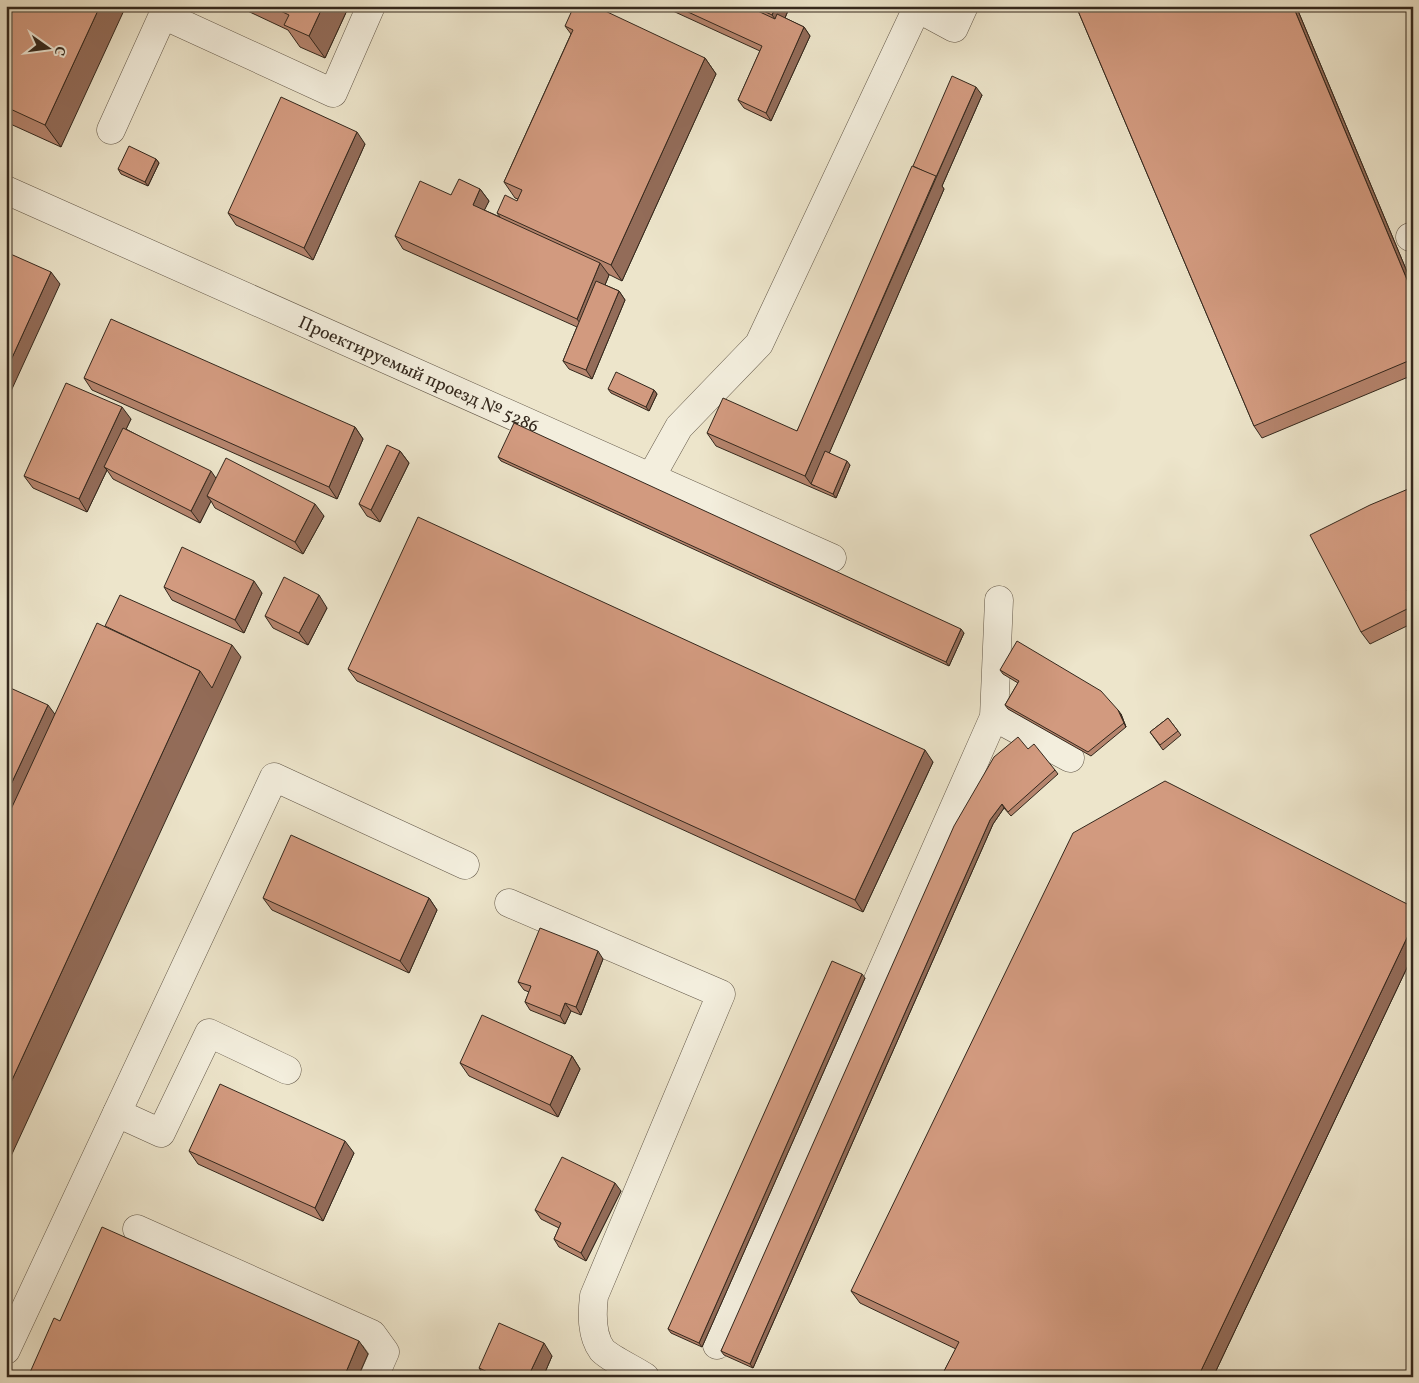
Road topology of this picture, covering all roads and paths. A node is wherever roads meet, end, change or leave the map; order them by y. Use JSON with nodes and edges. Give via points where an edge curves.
{"nodes":[{"id":1,"x":371,"y":6,"type":"edge"},
{"id":2,"x":964,"y":6,"type":"edge"},
{"id":3,"x":915,"y":7,"type":"edge"},
{"id":4,"x":111,"y":130,"type":"dead end"},
{"id":5,"x":6,"y":190,"type":"edge"},
{"id":6,"x":651,"y":477,"type":"junction"},
{"id":7,"x":832,"y":558,"type":"dead end"},
{"id":8,"x":999,"y":600,"type":"dead end"},
{"id":9,"x":994,"y":716,"type":"junction"},
{"id":10,"x":1070,"y":758,"type":"dead end"},
{"id":11,"x":465,"y":865,"type":"dead end"},
{"id":12,"x":509,"y":903,"type":"dead end"},
{"id":13,"x":287,"y":1070,"type":"dead end"},
{"id":14,"x":117,"y":1113,"type":"junction"},
{"id":15,"x":137,"y":1229,"type":"dead end"},
{"id":16,"x":717,"y":1345,"type":"dead end"},
{"id":17,"x":6,"y":1350,"type":"edge"},
{"id":18,"x":374,"y":1377,"type":"edge"},
{"id":19,"x":646,"y":1377,"type":"edge"}],
"edges":[{"from":1,"to":4,"type":"street","via":[[333,92],[163,15]]},
{"from":2,"to":3,"type":"street","via":[[954,28]]},
{"from":3,"to":6,"type":"street","via":[[759,344],[679,427]]},
{"from":5,"to":6,"type":"street","name":"Проектируемый проезд № 5286"},
{"from":6,"to":7,"type":"street","name":"Проектируемый проезд № 5286"},
{"from":8,"to":9,"type":"street"},
{"from":9,"to":10,"type":"street"},
{"from":9,"to":16,"type":"street"},
{"from":11,"to":14,"type":"street","via":[[274,777]]},
{"from":12,"to":19,"type":"street","via":[[721,994],[594,1296],[592,1314],[602,1350]]},
{"from":13,"to":14,"type":"street","via":[[209,1033],[161,1134]]},
{"from":14,"to":17,"type":"street"},
{"from":15,"to":18,"type":"street","via":[[372,1334],[385,1352]]}]}
